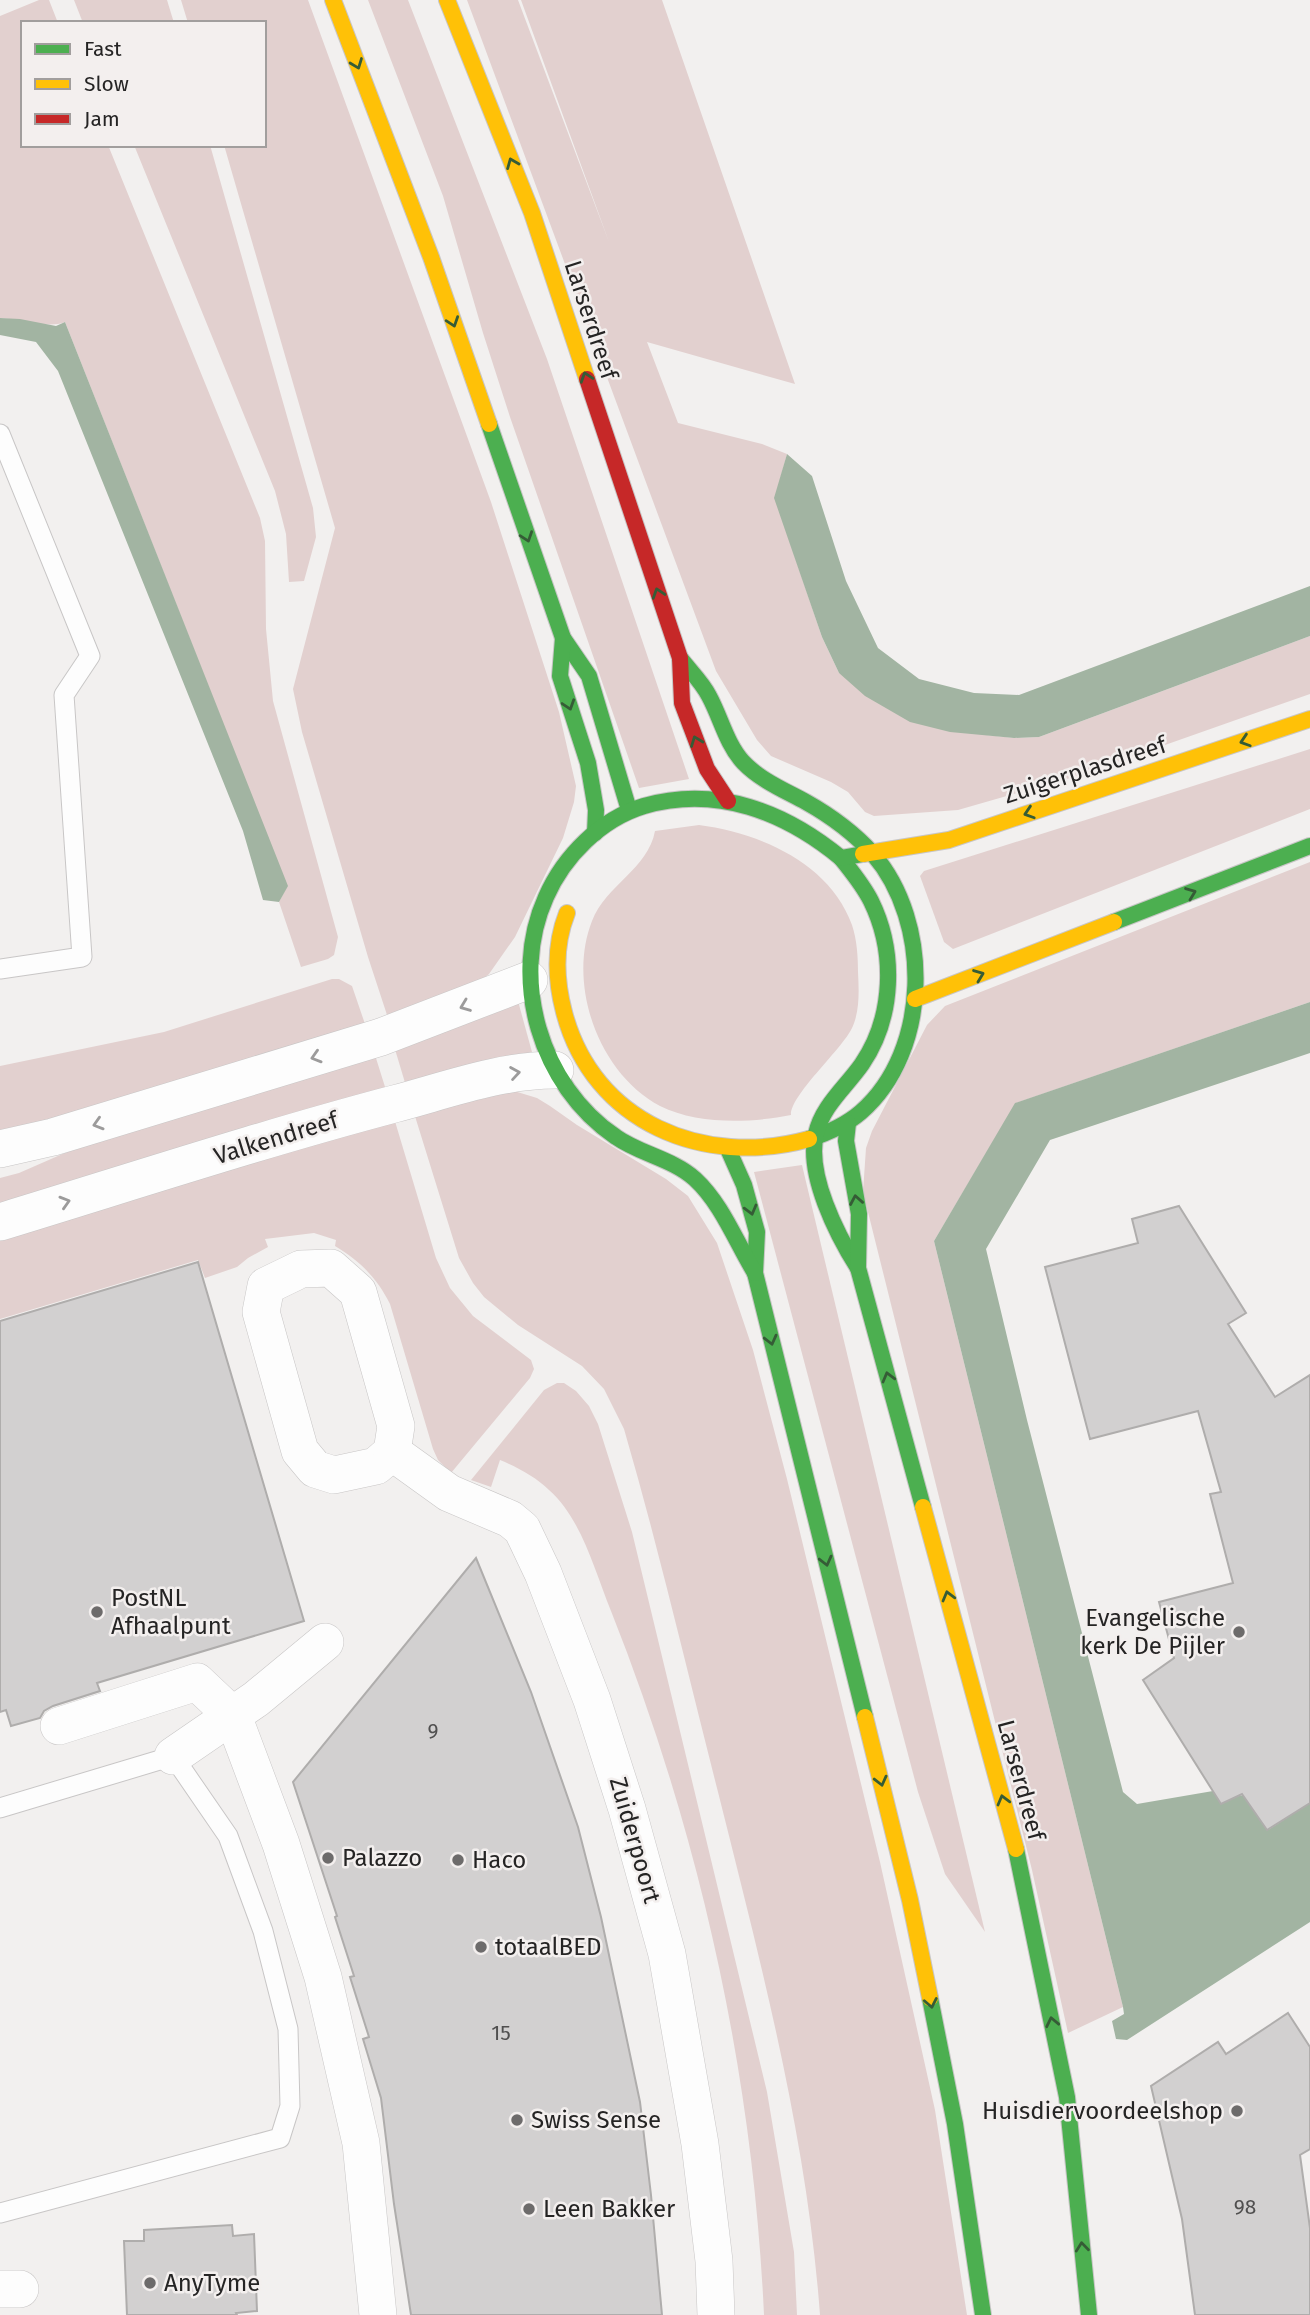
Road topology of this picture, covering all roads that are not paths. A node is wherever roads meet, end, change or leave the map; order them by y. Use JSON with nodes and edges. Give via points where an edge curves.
{"nodes":[{"id":1,"x":333,"y":0,"type":"edge"},
{"id":2,"x":447,"y":0,"type":"edge"},
{"id":3,"x":0,"y":434,"type":"edge"},
{"id":4,"x":563,"y":638,"type":"junction"},
{"id":5,"x":680,"y":658,"type":"junction"},
{"id":6,"x":1310,"y":719,"type":"edge"},
{"id":7,"x":728,"y":801,"type":"junction"},
{"id":8,"x":629,"y":810,"type":"junction"},
{"id":9,"x":619,"y":833,"type":"dead end"},
{"id":10,"x":594,"y":834,"type":"junction"},
{"id":11,"x":1310,"y":846,"type":"edge"},
{"id":12,"x":872,"y":852,"type":"junction"},
{"id":13,"x":841,"y":859,"type":"junction"},
{"id":14,"x":572,"y":902,"type":"dead end"},
{"id":15,"x":0,"y":968,"type":"edge"},
{"id":16,"x":528,"y":980,"type":"junction"},
{"id":17,"x":915,"y":999,"type":"junction"},
{"id":18,"x":570,"y":1068,"type":"junction"},
{"id":19,"x":848,"y":1123,"type":"junction"},
{"id":20,"x":816,"y":1137,"type":"junction"},
{"id":21,"x":728,"y":1149,"type":"junction"},
{"id":22,"x":0,"y":1150,"type":"edge"},
{"id":23,"x":0,"y":1222,"type":"edge"},
{"id":24,"x":858,"y":1268,"type":"junction"},
{"id":25,"x":755,"y":1273,"type":"junction"},
{"id":26,"x":393,"y":1452,"type":"junction"},
{"id":27,"x":325,"y":1642,"type":"dead end"},
{"id":28,"x":233,"y":1716,"type":"junction"},
{"id":29,"x":59,"y":1726,"type":"dead end"},
{"id":30,"x":173,"y":1755,"type":"junction"},
{"id":31,"x":0,"y":1808,"type":"edge"},
{"id":32,"x":0,"y":2213,"type":"edge"},
{"id":33,"x":378,"y":2315,"type":"edge"},
{"id":34,"x":716,"y":2315,"type":"edge"},
{"id":35,"x":983,"y":2315,"type":"edge"},
{"id":36,"x":1089,"y":2315,"type":"edge"}],
"edges":[{"from":1,"to":4,"type":"main road","one_way":true,"via":[[431,257]]},
{"from":5,"to":2,"type":"main road","name":"Larserdreef","one_way":true,"via":[[532,213]]},
{"from":3,"to":15,"type":"lane","via":[[90,656],[64,695],[82,957]]},
{"from":4,"to":8,"type":"main road","via":[[589,676]]},
{"from":4,"to":10,"type":"main road","one_way":true,"via":[[559,676],[588,762],[596,810]]},
{"from":7,"to":5,"type":"main road","name":"Larserdreef","one_way":true,"via":[[707,769],[682,703]]},
{"from":5,"to":12,"type":"main road","name":"Larserdreef","via":[[708,694],[736,755],[766,782],[829,815]]},
{"from":6,"to":12,"type":"main road","name":"Zuigerplasdreef","one_way":true,"via":[[949,840]]},
{"from":7,"to":8,"type":"main road","via":[[678,799]]},
{"from":7,"to":13,"type":"main road","via":[[803,829]]},
{"from":8,"to":9,"type":"main road"},
{"from":8,"to":10,"type":"main road"},
{"from":10,"to":16,"type":"main road","via":[[575,852],[544,899],[531,940]]},
{"from":17,"to":11,"type":"main road","one_way":true},
{"from":12,"to":13,"type":"main road","name":"Zuigerplasdreef"},
{"from":12,"to":17,"type":"main road","name":"Larserdreef","via":[[894,883],[908,919],[916,959]]},
{"from":13,"to":20,"type":"main road","via":[[877,911],[888,961],[888,998],[867,1056],[822,1117]]},
{"from":14,"to":18,"type":"main road","via":[[556,952]]},
{"from":16,"to":18,"type":"main road","via":[[541,1037]]},
{"from":16,"to":22,"type":"street","one_way":true,"via":[[381,1037]]},
{"from":17,"to":19,"type":"main road","name":"Larserdreef","via":[[905,1042],[891,1074],[867,1107]]},
{"from":18,"to":21,"type":"main road","via":[[629,1114],[668,1134]]},
{"from":23,"to":18,"type":"street","name":"Valkendreef","one_way":true,"via":[[485,1078]]},
{"from":18,"to":25,"type":"main road","via":[[578,1103],[603,1128],[695,1179]]},
{"from":19,"to":20,"type":"main road"},
{"from":24,"to":19,"type":"main road","name":"Larserdreef","one_way":true,"via":[[859,1214],[846,1142]]},
{"from":20,"to":21,"type":"main road","via":[[756,1150]]},
{"from":20,"to":24,"type":"main road","name":"Larserdreef","via":[[815,1154],[833,1226]]},
{"from":21,"to":25,"type":"main road","one_way":true,"via":[[757,1232]]},
{"from":36,"to":24,"type":"main road","name":"Larserdreef","one_way":true,"via":[[1068,2097],[1019,1860]]},
{"from":25,"to":35,"type":"main road","one_way":true,"via":[[910,1900],[955,2124]]},
{"from":26,"to":26,"type":"street","via":[[397,1426],[358,1292],[331,1268],[301,1269],[266,1286],[261,1312],[299,1451],[315,1469],[334,1475],[376,1465]]},
{"from":26,"to":34,"type":"street","name":"Zuiderpoort","via":[[449,1493],[495,1511],[522,1530],[592,1700],[667,1954],[700,2144]]},
{"from":27,"to":28,"type":"street"},
{"from":28,"to":29,"type":"street","via":[[197,1682]]},
{"from":28,"to":30,"type":"street"},
{"from":28,"to":33,"type":"street","via":[[281,1844],[323,1978],[361,2143]]},
{"from":30,"to":31,"type":"lane"},
{"from":30,"to":32,"type":"lane","via":[[228,1836],[263,1931],[288,2029],[290,2106],[280,2138]]}]}
